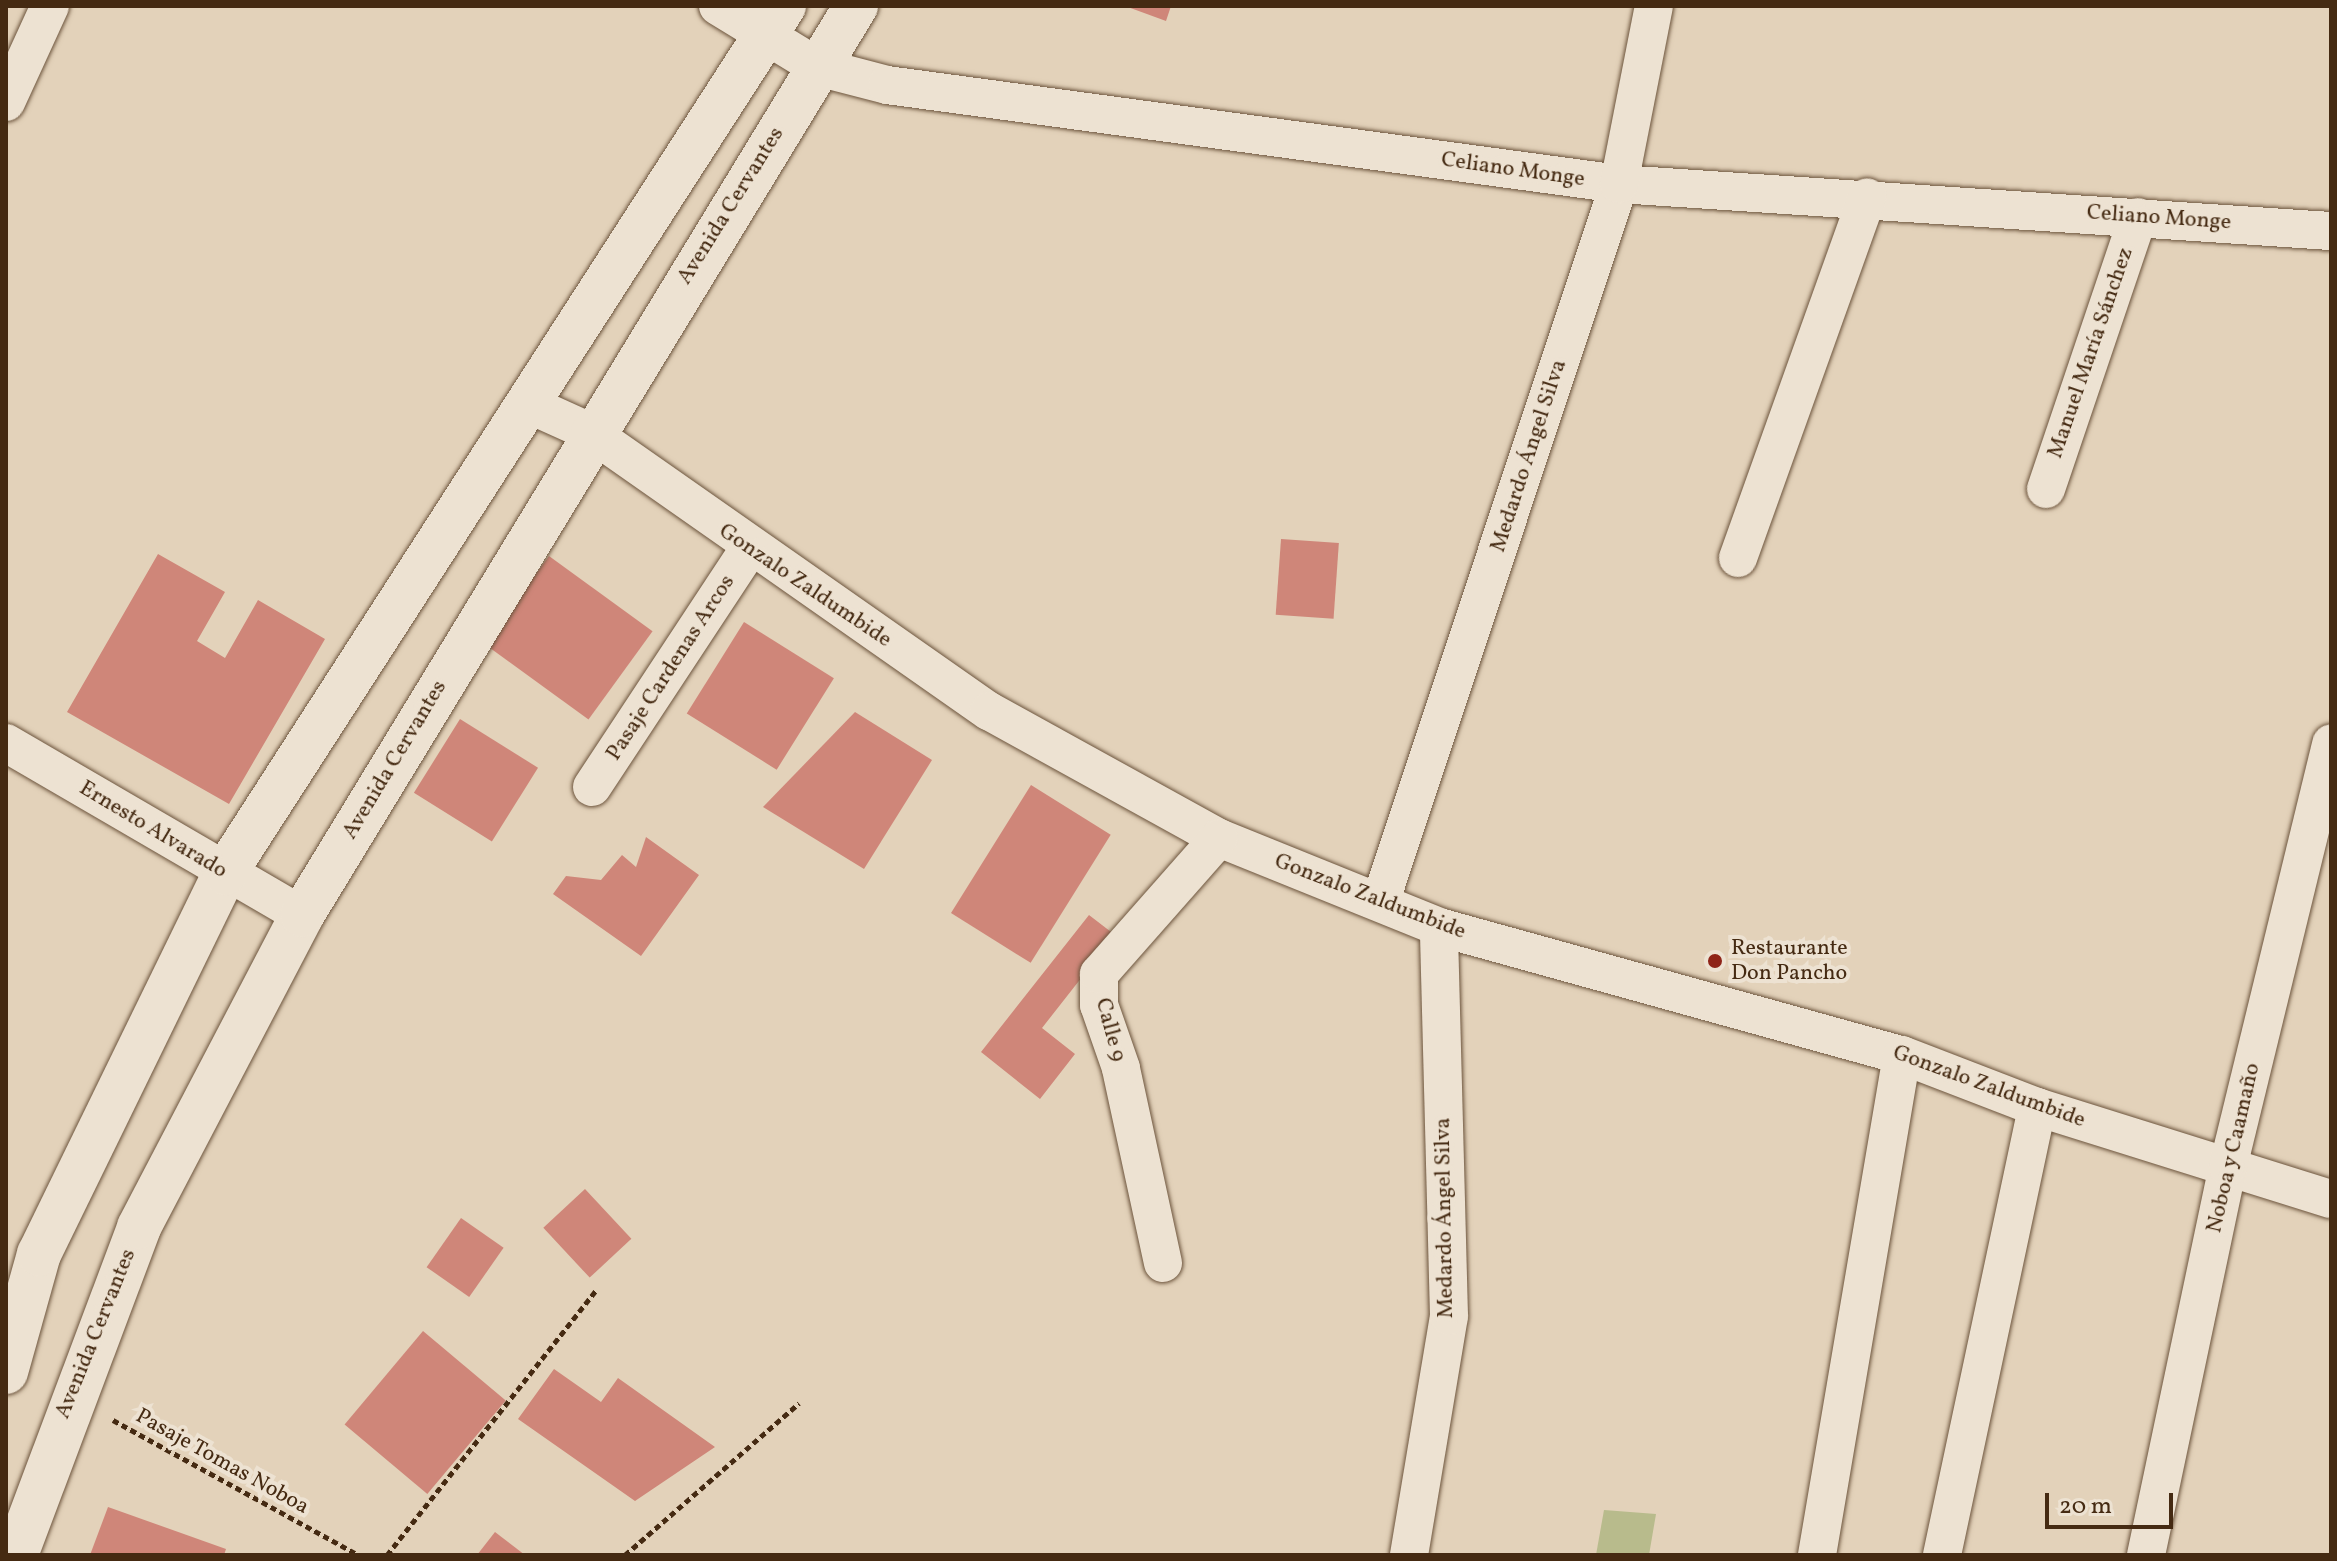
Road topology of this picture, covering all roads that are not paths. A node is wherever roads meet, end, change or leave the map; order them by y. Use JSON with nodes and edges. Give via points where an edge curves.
{"nodes":[{"id":1,"x":50,"y":6,"type":"edge"},
{"id":2,"x":718,"y":6,"type":"edge"},
{"id":3,"x":856,"y":6,"type":"edge"},
{"id":4,"x":1654,"y":6,"type":"edge"},
{"id":5,"x":774,"y":22,"type":"edge"},
{"id":6,"x":818,"y":67,"type":"junction"},
{"id":7,"x":6,"y":102,"type":"edge"},
{"id":8,"x":1619,"y":184,"type":"junction"},
{"id":9,"x":1867,"y":197,"type":"junction"},
{"id":10,"x":2138,"y":217,"type":"junction"},
{"id":11,"x":2331,"y":231,"type":"edge"},
{"id":12,"x":528,"y":404,"type":"junction"},
{"id":13,"x":590,"y":432,"type":"junction"},
{"id":14,"x":2046,"y":489,"type":"dead end"},
{"id":15,"x":749,"y":549,"type":"junction"},
{"id":16,"x":1738,"y":558,"type":"dead end"},
{"id":17,"x":6,"y":743,"type":"edge"},
{"id":18,"x":2330,"y":749,"type":"edge"},
{"id":19,"x":592,"y":787,"type":"dead end"},
{"id":20,"x":1219,"y":838,"type":"junction"},
{"id":21,"x":225,"y":873,"type":"junction"},
{"id":22,"x":1381,"y":900,"type":"junction"},
{"id":23,"x":302,"y":915,"type":"junction"},
{"id":24,"x":1439,"y":927,"type":"junction"},
{"id":25,"x":1902,"y":1055,"type":"junction"},
{"id":26,"x":2037,"y":1107,"type":"junction"},
{"id":27,"x":2228,"y":1167,"type":"junction"},
{"id":28,"x":2331,"y":1199,"type":"edge"},
{"id":29,"x":1163,"y":1263,"type":"dead end"},
{"id":30,"x":6,"y":1372,"type":"edge"},
{"id":31,"x":16,"y":1555,"type":"edge"},
{"id":32,"x":1409,"y":1555,"type":"edge"},
{"id":33,"x":1817,"y":1555,"type":"edge"},
{"id":34,"x":1942,"y":1555,"type":"edge"},
{"id":35,"x":2146,"y":1555,"type":"edge"}],
"edges":[{"from":1,"to":7,"type":"street"},
{"from":2,"to":5,"type":"street","name":"Celiano Monge"},
{"from":3,"to":6,"type":"street","name":"Avenida Cervantes"},
{"from":4,"to":8,"type":"street","name":"Medardo Ángel Silva"},
{"from":5,"to":6,"type":"street","name":"Celiano Monge"},
{"from":5,"to":12,"type":"street"},
{"from":6,"to":8,"type":"street","name":"Celiano Monge","via":[[887,85]]},
{"from":6,"to":13,"type":"street","name":"Avenida Cervantes"},
{"from":8,"to":9,"type":"street","name":"Celiano Monge"},
{"from":8,"to":22,"type":"street","name":"Medardo Ángel Silva"},
{"from":9,"to":10,"type":"street","name":"Celiano Monge"},
{"from":9,"to":16,"type":"street"},
{"from":10,"to":11,"type":"street","name":"Celiano Monge"},
{"from":10,"to":14,"type":"street","name":"Manuel María Sánchez"},
{"from":12,"to":13,"type":"street","name":"Gonzalo Zaldumbide"},
{"from":12,"to":21,"type":"street"},
{"from":13,"to":15,"type":"street","name":"Gonzalo Zaldumbide"},
{"from":13,"to":23,"type":"street","name":"Avenida Cervantes"},
{"from":15,"to":19,"type":"street","name":"Pasaje Cardenas Arcos"},
{"from":15,"to":20,"type":"street","name":"Gonzalo Zaldumbide","via":[[989,711]]},
{"from":17,"to":21,"type":"street","name":"Ernesto Alvarado"},
{"from":18,"to":27,"type":"street","name":"Noboa y Caamaño"},
{"from":20,"to":22,"type":"street","name":"Gonzalo Zaldumbide"},
{"from":20,"to":29,"type":"street","name":"Calle 9","via":[[1099,974],[1099,1005],[1121,1068]]},
{"from":21,"to":23,"type":"street","name":"Ernesto Alvarado"},
{"from":21,"to":30,"type":"street","via":[[39,1254]]},
{"from":22,"to":24,"type":"street","name":"Gonzalo Zaldumbide"},
{"from":23,"to":31,"type":"street","name":"Avenida Cervantes","via":[[139,1227],[70,1396]]},
{"from":24,"to":25,"type":"street","name":"Gonzalo Zaldumbide"},
{"from":24,"to":32,"type":"street","name":"Medardo Ángel Silva","via":[[1449,1316]]},
{"from":25,"to":26,"type":"street","name":"Gonzalo Zaldumbide"},
{"from":25,"to":33,"type":"street"},
{"from":26,"to":27,"type":"street","name":"Gonzalo Zaldumbide"},
{"from":26,"to":34,"type":"street"},
{"from":27,"to":28,"type":"street","name":"Gonzalo Zaldumbide"},
{"from":27,"to":35,"type":"street","name":"Noboa y Caamaño"}]}
